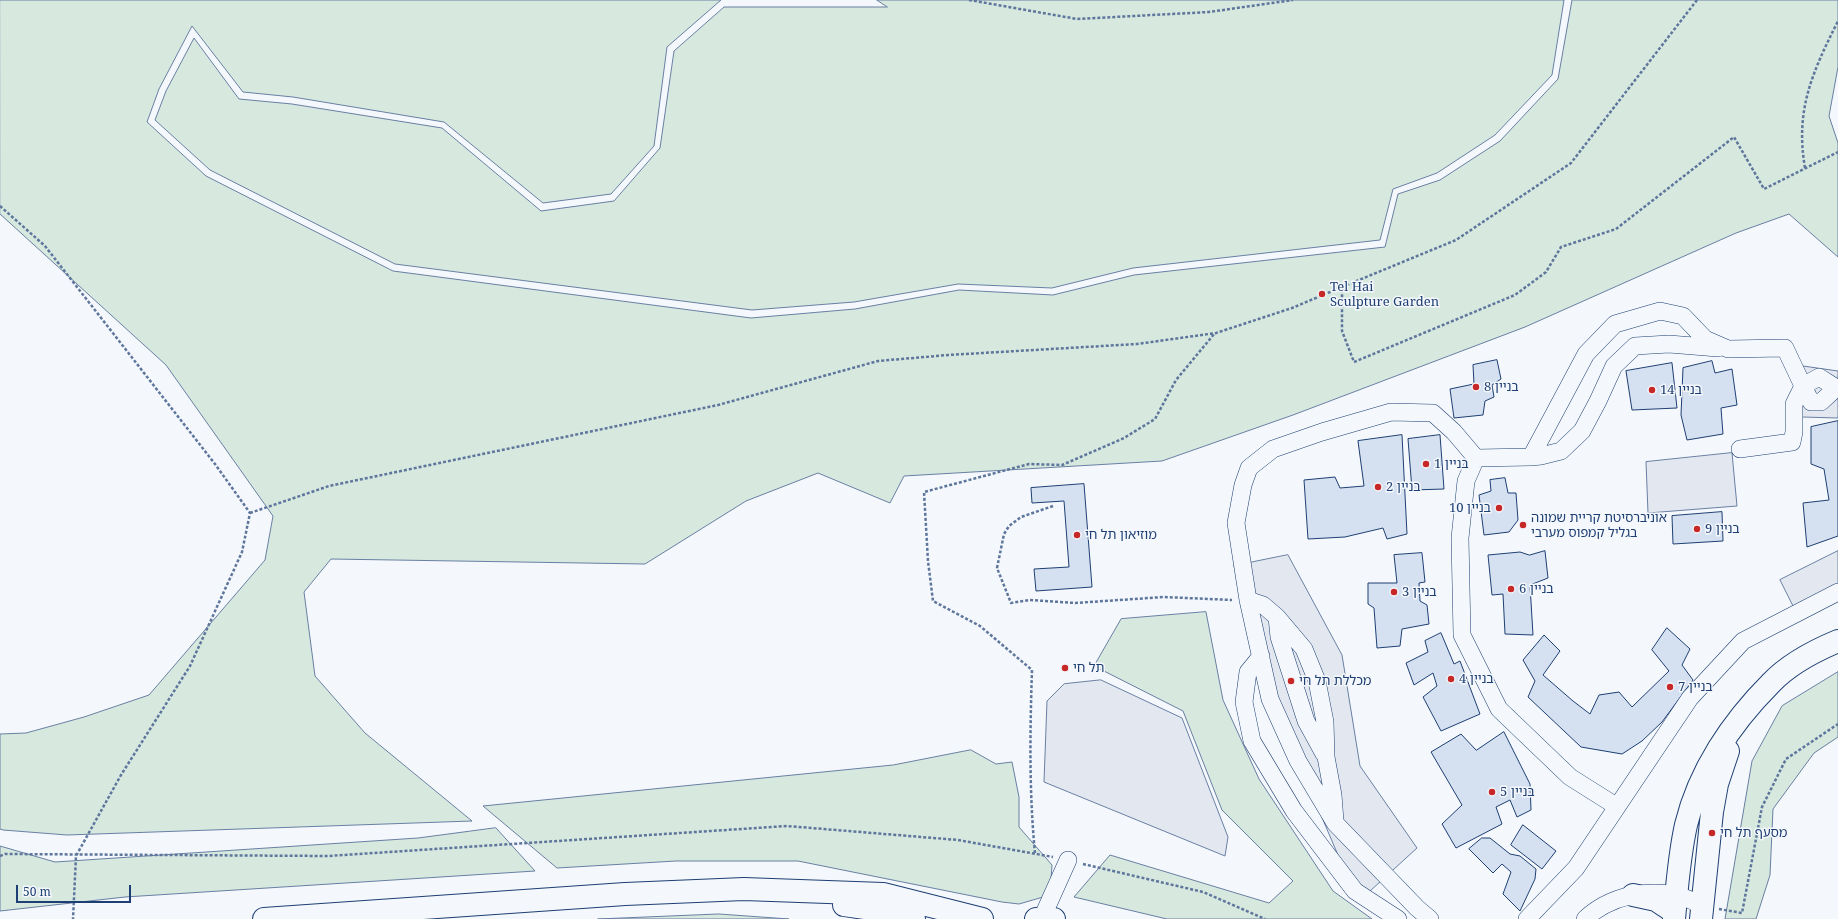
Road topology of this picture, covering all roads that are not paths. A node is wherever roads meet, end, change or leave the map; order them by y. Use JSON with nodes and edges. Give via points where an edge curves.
{"nodes":[{"id":1,"x":1728,"y":349,"type":"junction"},
{"id":2,"x":1804,"y":386,"type":"junction"},
{"id":3,"x":1836,"y":389,"type":"edge"},
{"id":4,"x":1740,"y":450,"type":"dead end"},
{"id":5,"x":1531,"y":457,"type":"junction"},
{"id":6,"x":1476,"y":458,"type":"junction"},
{"id":7,"x":1838,"y":592,"type":"edge"},
{"id":8,"x":1248,"y":600,"type":"junction"},
{"id":9,"x":1277,"y":617,"type":"junction"},
{"id":10,"x":1838,"y":641,"type":"edge"},
{"id":11,"x":1261,"y":656,"type":"junction"},
{"id":12,"x":1743,"y":715,"type":"junction"},
{"id":13,"x":1326,"y":757,"type":"junction"},
{"id":14,"x":1616,"y":806,"type":"junction"},
{"id":15,"x":1335,"y":823,"type":"junction"},
{"id":16,"x":1068,"y":860,"type":"road end"},
{"id":17,"x":744,"y":889,"type":"junction"},
{"id":18,"x":1633,"y":896,"type":"joint"},
{"id":19,"x":1675,"y":909,"type":"edge"},
{"id":20,"x":1701,"y":912,"type":"edge"},
{"id":21,"x":264,"y":919,"type":"edge"},
{"id":22,"x":914,"y":919,"type":"edge"},
{"id":23,"x":982,"y":919,"type":"edge"},
{"id":24,"x":1044,"y":919,"type":"edge"},
{"id":25,"x":1398,"y":919,"type":"edge"},
{"id":26,"x":1430,"y":919,"type":"edge"},
{"id":27,"x":1527,"y":919,"type":"edge"},
{"id":28,"x":1585,"y":919,"type":"edge"}],
"edges":[{"from":1,"to":2,"type":"street","via":[[1785,348]]},
{"from":1,"to":5,"type":"street","via":[[1669,344],[1635,346],[1614,366],[1582,431],[1561,451]]},
{"from":1,"to":5,"type":"street","via":[[1704,339],[1683,316],[1660,311],[1615,324],[1586,354]]},
{"from":2,"to":3,"type":"street","via":[[1819,377]]},
{"from":2,"to":4,"type":"street","via":[[1794,404],[1792,442]]},
{"from":5,"to":6,"type":"street"},
{"from":6,"to":8,"type":"street","via":[[1454,432],[1433,413],[1391,412],[1273,449],[1248,468],[1236,523]]},
{"from":6,"to":14,"type":"street","via":[[1466,481],[1460,538],[1462,635],[1500,709],[1570,777]]},
{"from":7,"to":14,"type":"street","via":[[1743,641],[1690,698]]},
{"from":8,"to":9,"type":"street","via":[[1263,605]]},
{"from":8,"to":11,"type":"street"},
{"from":9,"to":13,"type":"street","via":[[1281,643],[1306,721]]},
{"from":9,"to":13,"type":"street","via":[[1304,649],[1317,681],[1325,722]]},
{"from":10,"to":12,"type":"main road","via":[[1799,661],[1772,682]]},
{"from":11,"to":15,"type":"street","via":[[1273,706],[1298,761]]},
{"from":11,"to":25,"type":"street","via":[[1248,672],[1244,702],[1252,741],[1294,811],[1354,891]]},
{"from":12,"to":19,"type":"main road","via":[[1718,749],[1701,780],[1686,825]]},
{"from":12,"to":20,"type":"main road","via":[[1726,754],[1717,784]]},
{"from":13,"to":15,"type":"street","via":[[1334,795]]},
{"from":14,"to":27,"type":"street","via":[[1576,868]]},
{"from":15,"to":26,"type":"street"},
{"from":16,"to":24,"type":"street"},
{"from":17,"to":21,"type":"main road","via":[[625,894]]},
{"from":17,"to":22,"type":"main road","via":[[885,911]]},
{"from":17,"to":23,"type":"main road","via":[[883,894]]},
{"from":18,"to":19,"type":"main road","via":[[1656,900]]},
{"from":18,"to":28,"type":"street","via":[[1604,905]]},
{"from":19,"to":20,"type":"street","via":[[1690,899]]}]}
